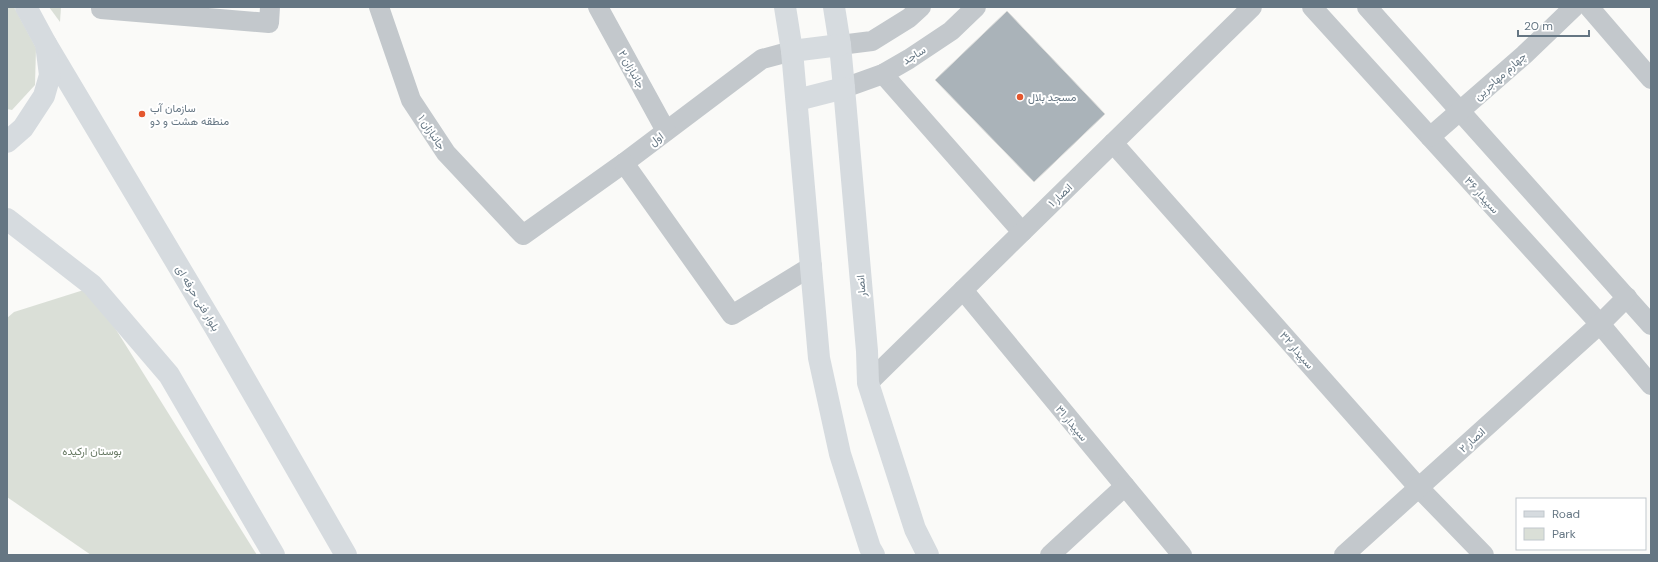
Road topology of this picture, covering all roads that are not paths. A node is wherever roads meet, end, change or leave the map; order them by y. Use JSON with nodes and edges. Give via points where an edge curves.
{"nodes":[{"id":1,"x":26,"y":7,"type":"edge"},
{"id":2,"x":101,"y":7,"type":"edge"},
{"id":3,"x":270,"y":7,"type":"edge"},
{"id":4,"x":379,"y":7,"type":"edge"},
{"id":5,"x":598,"y":7,"type":"edge"},
{"id":6,"x":785,"y":7,"type":"edge"},
{"id":7,"x":834,"y":7,"type":"edge"},
{"id":8,"x":921,"y":7,"type":"edge"},
{"id":9,"x":976,"y":7,"type":"edge"},
{"id":10,"x":1252,"y":7,"type":"edge"},
{"id":11,"x":1312,"y":7,"type":"edge"},
{"id":12,"x":1367,"y":7,"type":"edge"},
{"id":13,"x":1574,"y":7,"type":"edge"},
{"id":14,"x":1589,"y":7,"type":"edge"},
{"id":15,"x":46,"y":44,"type":"junction"},
{"id":16,"x":840,"y":45,"type":"junction"},
{"id":17,"x":792,"y":51,"type":"junction"},
{"id":18,"x":883,"y":74,"type":"junction"},
{"id":19,"x":1651,"y":79,"type":"edge"},
{"id":20,"x":844,"y":88,"type":"junction"},
{"id":21,"x":797,"y":100,"type":"junction"},
{"id":22,"x":1460,"y":112,"type":"junction"},
{"id":23,"x":666,"y":131,"type":"junction"},
{"id":24,"x":1430,"y":137,"type":"junction"},
{"id":25,"x":7,"y":142,"type":"edge"},
{"id":26,"x":1114,"y":143,"type":"junction"},
{"id":27,"x":624,"y":163,"type":"junction"},
{"id":28,"x":7,"y":220,"type":"edge"},
{"id":29,"x":1022,"y":232,"type":"junction"},
{"id":30,"x":523,"y":235,"type":"joint"},
{"id":31,"x":812,"y":266,"type":"junction"},
{"id":32,"x":963,"y":290,"type":"junction"},
{"id":33,"x":1627,"y":297,"type":"junction"},
{"id":34,"x":1600,"y":324,"type":"junction"},
{"id":35,"x":1651,"y":325,"type":"edge"},
{"id":36,"x":868,"y":383,"type":"junction"},
{"id":37,"x":1651,"y":385,"type":"edge"},
{"id":38,"x":1124,"y":486,"type":"junction"},
{"id":39,"x":1419,"y":488,"type":"junction"},
{"id":40,"x":274,"y":555,"type":"edge"},
{"id":41,"x":346,"y":555,"type":"edge"},
{"id":42,"x":874,"y":555,"type":"edge"},
{"id":43,"x":928,"y":555,"type":"edge"},
{"id":44,"x":1050,"y":555,"type":"edge"},
{"id":45,"x":1182,"y":555,"type":"edge"},
{"id":46,"x":1344,"y":555,"type":"edge"},
{"id":47,"x":1484,"y":555,"type":"edge"}],
"edges":[{"from":1,"to":15,"type":"main road","name":"بلوار فنی حرفه ای"},
{"from":2,"to":3,"type":"street","via":[[270,23]]},
{"from":4,"to":30,"type":"street","name":"جانبازان ۱","via":[[411,100],[446,153]]},
{"from":5,"to":23,"type":"street","name":"جانبازان ۲"},
{"from":6,"to":17,"type":"main road"},
{"from":7,"to":16,"type":"main road","name":"انصار"},
{"from":8,"to":16,"type":"street","via":[[909,18],[872,41]]},
{"from":9,"to":18,"type":"street","name":"ساجد","via":[[951,31]]},
{"from":10,"to":26,"type":"street","name":"انصار ۱"},
{"from":11,"to":24,"type":"street","name":"سپیدار ۳۶"},
{"from":12,"to":22,"type":"street"},
{"from":13,"to":22,"type":"street","name":"چهارم مهاجرین"},
{"from":14,"to":19,"type":"street"},
{"from":15,"to":25,"type":"main road","via":[[50,75],[44,96],[23,128]]},
{"from":15,"to":41,"type":"main road","name":"بلوار فنی حرفه ای","via":[[216,329]]},
{"from":16,"to":17,"type":"main road"},
{"from":16,"to":20,"type":"main road","name":"انصار"},
{"from":17,"to":21,"type":"main road"},
{"from":17,"to":23,"type":"street","name":"اول","via":[[762,58]]},
{"from":18,"to":20,"type":"street","name":"ساجد"},
{"from":18,"to":29,"type":"street"},
{"from":20,"to":21,"type":"main road"},
{"from":20,"to":36,"type":"main road","name":"انصار"},
{"from":21,"to":31,"type":"main road"},
{"from":22,"to":24,"type":"street","name":"چهارم مهاجرین"},
{"from":22,"to":33,"type":"street"},
{"from":23,"to":27,"type":"street","name":"اول"},
{"from":24,"to":34,"type":"street","name":"سپیدار ۳۶"},
{"from":26,"to":29,"type":"street","name":"انصار ۱"},
{"from":26,"to":39,"type":"street","name":"سپیدار ۳۲"},
{"from":27,"to":30,"type":"street","name":"اول"},
{"from":27,"to":31,"type":"street","via":[[732,314]]},
{"from":28,"to":40,"type":"main road","via":[[92,285],[169,375]]},
{"from":29,"to":32,"type":"street","name":"انصار ۱"},
{"from":31,"to":42,"type":"main road","via":[[822,372],[840,454]]},
{"from":32,"to":36,"type":"street","name":"انصار ۱"},
{"from":32,"to":38,"type":"street","name":"سپیدار ۳۱"},
{"from":33,"to":34,"type":"street","name":"انصار ۲"},
{"from":33,"to":35,"type":"street"},
{"from":34,"to":37,"type":"street","name":"سپیدار ۳۶"},
{"from":34,"to":39,"type":"street","name":"انصار ۲"},
{"from":36,"to":43,"type":"main road","name":"انصار","via":[[915,529]]},
{"from":38,"to":44,"type":"street"},
{"from":38,"to":45,"type":"street","name":"سپیدار ۳۱"},
{"from":39,"to":46,"type":"street","name":"انصار ۲"},
{"from":39,"to":47,"type":"street","name":"سپیدار ۳۲"}]}
